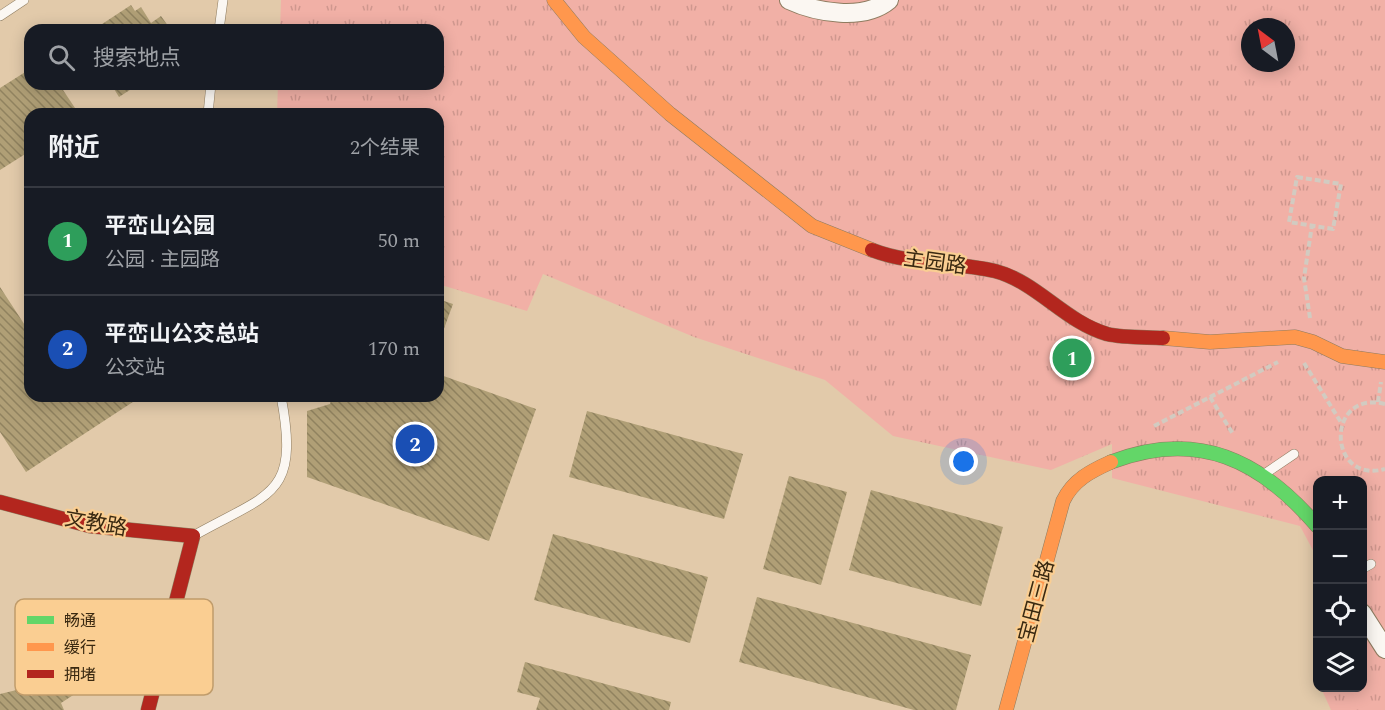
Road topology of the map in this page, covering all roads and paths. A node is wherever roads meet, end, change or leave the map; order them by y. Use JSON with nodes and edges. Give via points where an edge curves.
{"nodes":[{"id":1,"x":24,"y":0,"type":"edge"},
{"id":2,"x":223,"y":0,"type":"edge"},
{"id":3,"x":554,"y":0,"type":"edge"},
{"id":4,"x":789,"y":0,"type":"edge"},
{"id":5,"x":889,"y":0,"type":"edge"},
{"id":6,"x":0,"y":16,"type":"edge"},
{"id":7,"x":220,"y":24,"type":"edge"},
{"id":8,"x":210,"y":90,"type":"edge"},
{"id":9,"x":209,"y":108,"type":"edge"},
{"id":10,"x":1312,"y":225,"type":"junction"},
{"id":11,"x":1313,"y":342,"type":"junction"},
{"id":12,"x":1297,"y":352,"type":"junction"},
{"id":13,"x":1385,"y":362,"type":"edge"},
{"id":14,"x":1210,"y":397,"type":"junction"},
{"id":15,"x":282,"y":402,"type":"edge"},
{"id":16,"x":1385,"y":404,"type":"edge"},
{"id":17,"x":1342,"y":424,"type":"junction"},
{"id":18,"x":1146,"y":430,"type":"dead end"},
{"id":19,"x":1239,"y":444,"type":"dead end"},
{"id":20,"x":1294,"y":454,"type":"dead end"},
{"id":21,"x":1385,"y":469,"type":"edge"},
{"id":22,"x":1264,"y":474,"type":"junction"},
{"id":23,"x":0,"y":502,"type":"edge"},
{"id":24,"x":1313,"y":522,"type":"edge"},
{"id":25,"x":193,"y":536,"type":"junction"},
{"id":26,"x":1371,"y":564,"type":"dead end"},
{"id":27,"x":1367,"y":566,"type":"edge"},
{"id":28,"x":177,"y":599,"type":"edge"},
{"id":29,"x":1367,"y":621,"type":"edge"},
{"id":30,"x":1385,"y":649,"type":"edge"},
{"id":31,"x":152,"y":695,"type":"edge"},
{"id":32,"x":148,"y":710,"type":"edge"},
{"id":33,"x":1006,"y":710,"type":"edge"}],
"edges":[{"from":1,"to":6,"type":"lane"},
{"from":2,"to":7,"type":"lane"},
{"from":3,"to":11,"type":"street","name":"主园路","via":[[584,37],[670,114],[812,226],[880,253],[1016,278],[1079,321],[1108,334],[1210,342],[1283,337]]},
{"from":4,"to":5,"type":"street","via":[[857,14]]},
{"from":8,"to":9,"type":"lane"},
{"from":10,"to":10,"type":"path","via":[[1290,222],[1297,177],[1341,184],[1333,229]]},
{"from":10,"to":11,"type":"path","via":[[1304,278]]},
{"from":11,"to":12,"type":"path"},
{"from":11,"to":13,"type":"street","name":"主园路","via":[[1342,356]]},
{"from":12,"to":14,"type":"path"},
{"from":12,"to":17,"type":"path"},
{"from":14,"to":18,"type":"path"},
{"from":14,"to":19,"type":"path"},
{"from":15,"to":25,"type":"lane","via":[[288,459],[270,493]]},
{"from":16,"to":17,"type":"path","via":[[1360,405]]},
{"from":17,"to":21,"type":"path","via":[[1340,444],[1351,462],[1369,470]]},
{"from":20,"to":22,"type":"lane"},
{"from":22,"to":24,"type":"street","via":[[1294,498]]},
{"from":22,"to":33,"type":"street","name":"宝田三路","via":[[1216,452],[1164,447],[1133,453],[1103,465],[1066,493]]},
{"from":23,"to":25,"type":"street","name":"文教路","via":[[90,526]]},
{"from":25,"to":28,"type":"street"},
{"from":26,"to":27,"type":"lane"},
{"from":29,"to":30,"type":"street"},
{"from":31,"to":32,"type":"street"}]}
